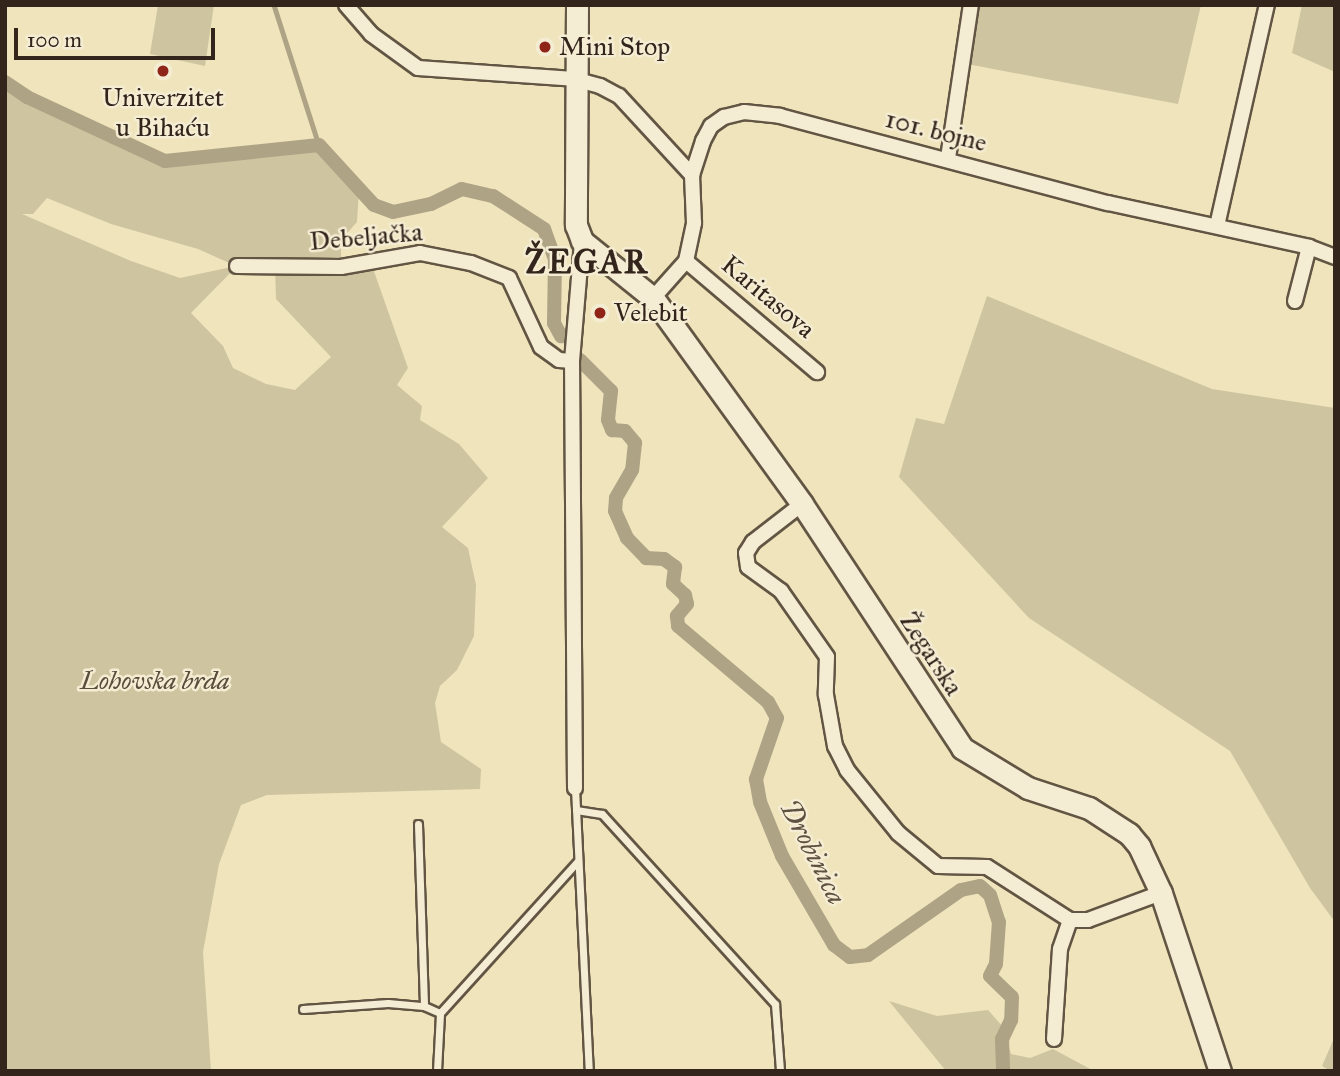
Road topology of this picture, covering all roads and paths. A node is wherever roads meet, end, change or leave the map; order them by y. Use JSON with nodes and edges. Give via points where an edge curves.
{"nodes":[{"id":1,"x":346,"y":5,"type":"edge"},
{"id":2,"x":577,"y":5,"type":"edge"},
{"id":3,"x":971,"y":5,"type":"edge"},
{"id":4,"x":1267,"y":5,"type":"edge"},
{"id":5,"x":574,"y":79,"type":"junction"},
{"id":6,"x":948,"y":158,"type":"junction"},
{"id":7,"x":692,"y":175,"type":"junction"},
{"id":8,"x":1217,"y":226,"type":"junction"},
{"id":9,"x":582,"y":241,"type":"junction"},
{"id":10,"x":1309,"y":247,"type":"junction"},
{"id":11,"x":1335,"y":257,"type":"edge"},
{"id":12,"x":686,"y":261,"type":"junction"},
{"id":13,"x":237,"y":266,"type":"dead end"},
{"id":14,"x":653,"y":298,"type":"junction"},
{"id":15,"x":1295,"y":301,"type":"dead end"},
{"id":16,"x":572,"y":361,"type":"junction"},
{"id":17,"x":817,"y":372,"type":"dead end"},
{"id":18,"x":802,"y":504,"type":"junction"},
{"id":19,"x":575,"y":788,"type":"joint"},
{"id":20,"x":576,"y":810,"type":"junction"},
{"id":21,"x":418,"y":824,"type":"dead end"},
{"id":22,"x":579,"y":862,"type":"junction"},
{"id":23,"x":1161,"y":893,"type":"junction"},
{"id":24,"x":1070,"y":920,"type":"junction"},
{"id":25,"x":424,"y":1006,"type":"junction"},
{"id":26,"x":303,"y":1009,"type":"dead end"},
{"id":27,"x":440,"y":1013,"type":"junction"},
{"id":28,"x":1054,"y":1039,"type":"dead end"},
{"id":29,"x":437,"y":1071,"type":"edge"},
{"id":30,"x":589,"y":1071,"type":"edge"},
{"id":31,"x":780,"y":1071,"type":"edge"},
{"id":32,"x":1220,"y":1071,"type":"edge"}],
"edges":[{"from":1,"to":5,"type":"street","via":[[371,34],[418,68],[445,74]]},
{"from":2,"to":5,"type":"street"},
{"from":3,"to":6,"type":"street"},
{"from":4,"to":8,"type":"street"},
{"from":5,"to":7,"type":"street","via":[[619,96]]},
{"from":5,"to":9,"type":"street","via":[[576,225]]},
{"from":6,"to":7,"type":"street","name":"101. bojne","via":[[744,111],[711,126]]},
{"from":6,"to":8,"type":"street","name":"101. bojne","via":[[1108,203]]},
{"from":7,"to":12,"type":"street","name":"101. bojne","via":[[694,223]]},
{"from":8,"to":10,"type":"street","name":"101. bojne"},
{"from":9,"to":14,"type":"street","name":"Žegarska"},
{"from":9,"to":16,"type":"street"},
{"from":10,"to":11,"type":"street","name":"101. bojne"},
{"from":10,"to":15,"type":"street"},
{"from":12,"to":14,"type":"street","name":"101. bojne"},
{"from":12,"to":17,"type":"street","name":"Karitasova"},
{"from":13,"to":16,"type":"street","name":"Debeljačka","via":[[341,267],[420,253],[471,263],[509,278],[541,347],[559,360]]},
{"from":14,"to":18,"type":"street","name":"Žegarska"},
{"from":16,"to":19,"type":"street"},
{"from":18,"to":23,"type":"street","name":"Žegarska","via":[[962,748],[1028,788],[1089,808],[1129,834]]},
{"from":18,"to":24,"type":"street","via":[[753,542],[746,553],[748,567],[781,591],[827,657],[832,734],[847,770],[898,833],[938,866],[987,867]]},
{"from":19,"to":20,"type":"lane"},
{"from":20,"to":22,"type":"lane"},
{"from":20,"to":31,"type":"lane","via":[[602,814],[775,1004]]},
{"from":21,"to":25,"type":"lane"},
{"from":22,"to":27,"type":"lane"},
{"from":22,"to":30,"type":"lane"},
{"from":23,"to":24,"type":"street","via":[[1088,920]]},
{"from":23,"to":32,"type":"street","name":"Žegarska"},
{"from":24,"to":28,"type":"street","via":[[1060,948]]},
{"from":25,"to":26,"type":"lane","via":[[388,1003]]},
{"from":25,"to":27,"type":"lane"},
{"from":27,"to":29,"type":"lane"}]}
